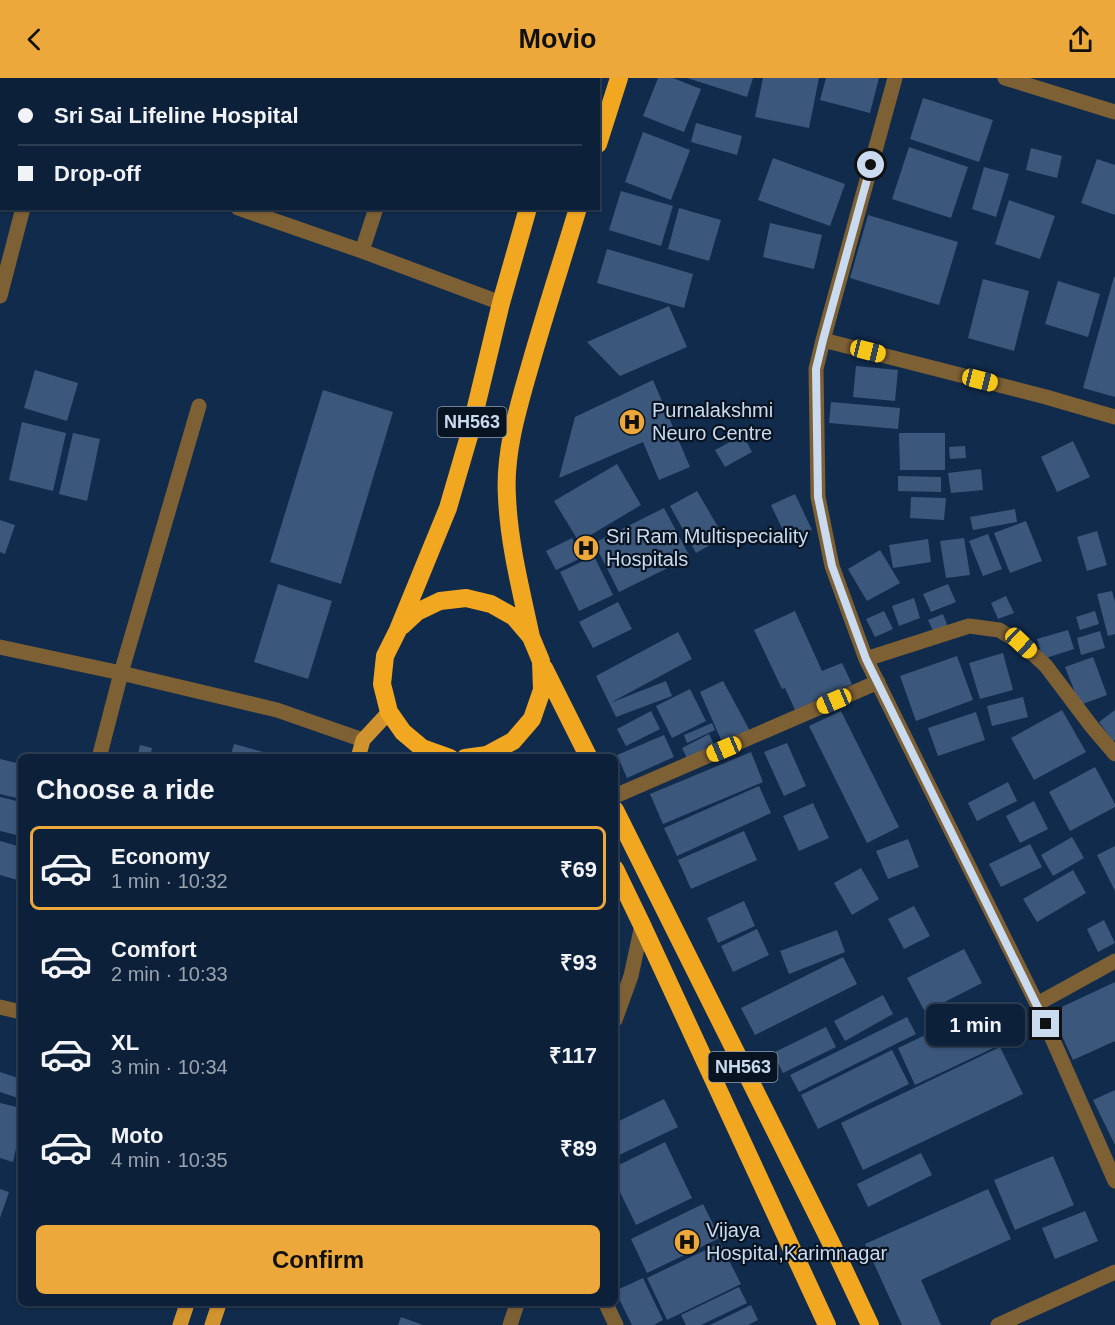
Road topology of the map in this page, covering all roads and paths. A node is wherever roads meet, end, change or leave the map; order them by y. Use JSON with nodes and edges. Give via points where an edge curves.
{"nodes":[{"id":1,"x":619,"y":78,"type":"edge"},
{"id":2,"x":895,"y":78,"type":"edge"},
{"id":3,"x":1005,"y":78,"type":"edge"},
{"id":4,"x":1115,"y":112,"type":"edge"},
{"id":5,"x":600,"y":138,"type":"edge"},
{"id":6,"x":22,"y":210,"type":"edge"},
{"id":7,"x":244,"y":210,"type":"edge"},
{"id":8,"x":375,"y":210,"type":"edge"},
{"id":9,"x":527,"y":210,"type":"edge"},
{"id":10,"x":577,"y":210,"type":"edge"},
{"id":11,"x":362,"y":251,"type":"junction"},
{"id":12,"x":0,"y":296,"type":"edge"},
{"id":13,"x":501,"y":303,"type":"junction"},
{"id":14,"x":823,"y":340,"type":"junction"},
{"id":15,"x":198,"y":406,"type":"dead end"},
{"id":16,"x":1115,"y":417,"type":"edge"},
{"id":17,"x":398,"y":630,"type":"junction"},
{"id":18,"x":531,"y":637,"type":"junction"},
{"id":19,"x":0,"y":647,"type":"edge"},
{"id":20,"x":866,"y":659,"type":"junction"},
{"id":21,"x":541,"y":661,"type":"junction"},
{"id":22,"x":121,"y":673,"type":"junction"},
{"id":23,"x":878,"y":682,"type":"junction"},
{"id":24,"x":389,"y":712,"type":"junction"},
{"id":25,"x":363,"y":740,"type":"junction"},
{"id":26,"x":418,"y":753,"type":"edge"},
{"id":27,"x":100,"y":754,"type":"edge"},
{"id":28,"x":359,"y":754,"type":"edge"},
{"id":29,"x":493,"y":754,"type":"edge"},
{"id":30,"x":587,"y":754,"type":"edge"},
{"id":31,"x":1115,"y":754,"type":"edge"},
{"id":32,"x":618,"y":795,"type":"edge"},
{"id":33,"x":618,"y":816,"type":"edge"},
{"id":34,"x":618,"y":875,"type":"edge"},
{"id":35,"x":642,"y":925,"type":"junction"},
{"id":36,"x":1115,"y":961,"type":"edge"},
{"id":37,"x":1037,"y":1004,"type":"junction"},
{"id":38,"x":0,"y":1007,"type":"edge"},
{"id":39,"x":18,"y":1011,"type":"edge"},
{"id":40,"x":618,"y":1012,"type":"edge"},
{"id":41,"x":1115,"y":1181,"type":"edge"},
{"id":42,"x":1115,"y":1272,"type":"edge"},
{"id":43,"x":186,"y":1306,"type":"edge"},
{"id":44,"x":218,"y":1306,"type":"edge"},
{"id":45,"x":516,"y":1306,"type":"edge"},
{"id":46,"x":607,"y":1306,"type":"edge"},
{"id":47,"x":180,"y":1325,"type":"edge"},
{"id":48,"x":212,"y":1325,"type":"edge"},
{"id":49,"x":510,"y":1325,"type":"edge"},
{"id":50,"x":616,"y":1325,"type":"edge"},
{"id":51,"x":827,"y":1325,"type":"edge"},
{"id":52,"x":870,"y":1325,"type":"edge"},
{"id":53,"x":998,"y":1325,"type":"edge"}],
"edges":[{"from":1,"to":5,"type":"highway"},
{"from":2,"to":14,"type":"street"},
{"from":3,"to":4,"type":"street"},
{"from":6,"to":12,"type":"street"},
{"from":7,"to":11,"type":"street"},
{"from":8,"to":11,"type":"street"},
{"from":9,"to":13,"type":"highway","number":"NH563"},
{"from":10,"to":18,"type":"highway","number":"NH563","via":[[509,449],[507,495],[513,551]]},
{"from":11,"to":13,"type":"street"},
{"from":13,"to":17,"type":"highway","number":"NH563","via":[[448,508]]},
{"from":14,"to":16,"type":"street"},
{"from":14,"to":20,"type":"street","via":[[816,369],[818,497],[832,566]]},
{"from":15,"to":22,"type":"street"},
{"from":17,"to":18,"type":"highway","number":"NH563","via":[[417,612],[440,601],[466,598],[491,604],[514,617]]},
{"from":17,"to":24,"type":"highway","number":"NH563","via":[[386,656],[382,684]]},
{"from":18,"to":21,"type":"highway","number":"NH563"},
{"from":19,"to":22,"type":"street"},
{"from":20,"to":23,"type":"street"},
{"from":20,"to":31,"type":"street","via":[[969,626],[999,630],[1021,643],[1046,666]]},
{"from":21,"to":29,"type":"highway","number":"NH563","via":[[542,690],[532,719],[513,741]]},
{"from":21,"to":30,"type":"highway","number":"NH563"},
{"from":22,"to":25,"type":"street","via":[[277,710]]},
{"from":22,"to":27,"type":"street"},
{"from":23,"to":32,"type":"street"},
{"from":23,"to":37,"type":"street"},
{"from":24,"to":25,"type":"main road"},
{"from":24,"to":26,"type":"highway","number":"NH563"},
{"from":25,"to":28,"type":"main road"},
{"from":33,"to":52,"type":"highway","number":"NH563"},
{"from":34,"to":35,"type":"highway","number":"NH563"},
{"from":35,"to":40,"type":"street"},
{"from":35,"to":51,"type":"highway","number":"NH563"},
{"from":36,"to":37,"type":"street"},
{"from":37,"to":41,"type":"street"},
{"from":38,"to":39,"type":"street"},
{"from":42,"to":53,"type":"street"},
{"from":43,"to":47,"type":"main road"},
{"from":44,"to":48,"type":"main road"},
{"from":45,"to":49,"type":"street"},
{"from":46,"to":50,"type":"street"}]}
